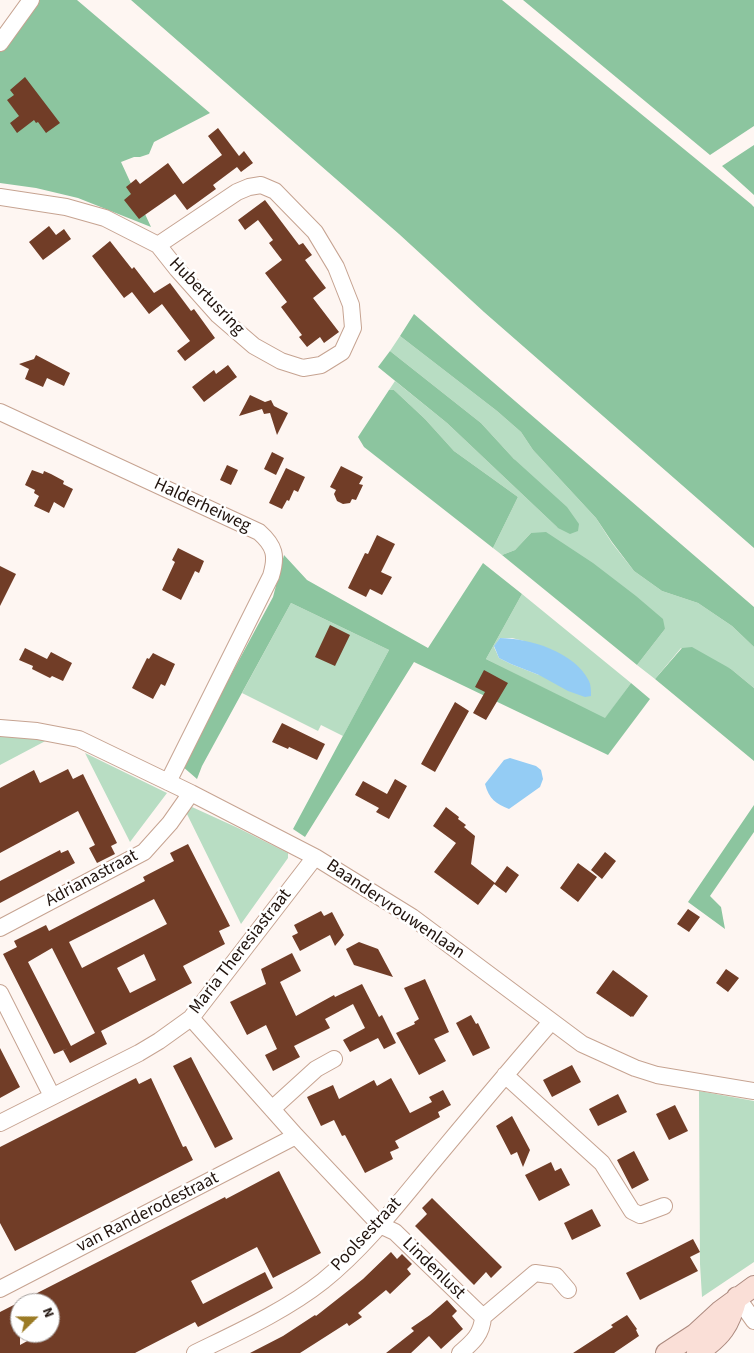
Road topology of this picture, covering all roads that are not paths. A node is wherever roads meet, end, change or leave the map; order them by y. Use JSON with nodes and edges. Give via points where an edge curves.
{"nodes":[{"id":1,"x":31,"y":0,"type":"edge"},
{"id":2,"x":0,"y":43,"type":"edge"},
{"id":3,"x":0,"y":197,"type":"edge"},
{"id":4,"x":158,"y":245,"type":"junction"},
{"id":5,"x":0,"y":412,"type":"edge"},
{"id":6,"x":0,"y":728,"type":"edge"},
{"id":7,"x":168,"y":782,"type":"junction"},
{"id":8,"x":191,"y":793,"type":"junction"},
{"id":9,"x":316,"y":857,"type":"junction"},
{"id":10,"x":0,"y":928,"type":"edge"},
{"id":11,"x":0,"y":993,"type":"edge"},
{"id":12,"x":191,"y":1018,"type":"junction"},
{"id":13,"x":551,"y":1022,"type":"junction"},
{"id":14,"x":334,"y":1059,"type":"dead end"},
{"id":15,"x":505,"y":1075,"type":"junction"},
{"id":16,"x":754,"y":1091,"type":"edge"},
{"id":17,"x":52,"y":1096,"type":"junction"},
{"id":18,"x":272,"y":1109,"type":"junction"},
{"id":19,"x":0,"y":1123,"type":"edge"},
{"id":20,"x":296,"y":1136,"type":"junction"},
{"id":21,"x":664,"y":1206,"type":"dead end"},
{"id":22,"x":380,"y":1225,"type":"junction"},
{"id":23,"x":754,"y":1286,"type":"edge"},
{"id":24,"x":0,"y":1289,"type":"edge"},
{"id":25,"x":568,"y":1290,"type":"dead end"},
{"id":26,"x":737,"y":1297,"type":"junction"},
{"id":27,"x":483,"y":1317,"type":"junction"},
{"id":28,"x":754,"y":1321,"type":"edge"},
{"id":29,"x":195,"y":1353,"type":"edge"},
{"id":30,"x":460,"y":1353,"type":"edge"},
{"id":31,"x":666,"y":1353,"type":"edge"},
{"id":32,"x":697,"y":1353,"type":"edge"}],
"edges":[{"from":1,"to":2,"type":"street"},
{"from":3,"to":4,"type":"street","name":"Hubertusring","via":[[66,207],[105,218]]},
{"from":4,"to":4,"type":"street","name":"Hubertusring","via":[[237,192],[261,185],[275,191],[315,232],[336,267],[351,304],[353,328],[342,352],[321,365],[303,368],[281,361],[254,346],[218,315]]},
{"from":5,"to":7,"type":"street","name":"Halderheiweg","via":[[259,532],[272,548],[275,561],[271,576]]},
{"from":6,"to":7,"type":"street","name":"Baandervrouwenlaan","via":[[79,739]]},
{"from":7,"to":8,"type":"street","name":"Baandervrouwenlaan"},
{"from":8,"to":9,"type":"street","name":"Baandervrouwenlaan"},
{"from":8,"to":10,"type":"street","name":"Adrianastraat","via":[[144,852]]},
{"from":9,"to":12,"type":"street","name":"Maria Theresiastraat"},
{"from":9,"to":13,"type":"street","name":"Baandervrouwenlaan","via":[[412,917]]},
{"from":11,"to":17,"type":"street"},
{"from":12,"to":17,"type":"street","name":"Maria Theresiastraat","via":[[139,1053]]},
{"from":12,"to":18,"type":"street","name":"Lindenlust"},
{"from":13,"to":15,"type":"street","name":"Poolsestraat"},
{"from":13,"to":16,"type":"street","name":"Baandervrouwenlaan","via":[[582,1044],[635,1068],[657,1075]]},
{"from":14,"to":18,"type":"street","via":[[316,1070]]},
{"from":15,"to":21,"type":"street","via":[[602,1163],[632,1211],[640,1216]]},
{"from":15,"to":22,"type":"street","name":"Poolsestraat"},
{"from":17,"to":19,"type":"street","name":"Maria Theresiastraat"},
{"from":18,"to":20,"type":"street","name":"Lindenlust"},
{"from":20,"to":22,"type":"street","name":"Lindenlust"},
{"from":20,"to":24,"type":"street","name":"van Randerodestraat"},
{"from":22,"to":27,"type":"street","name":"Lindenlust","via":[[396,1232]]},
{"from":22,"to":29,"type":"street","name":"Poolsestraat","via":[[350,1258],[321,1282],[258,1322]]},
{"from":23,"to":26,"type":"main road"},
{"from":25,"to":27,"type":"street","via":[[556,1276],[535,1273]]},
{"from":26,"to":28,"type":"street"},
{"from":26,"to":31,"type":"main road","via":[[695,1334]]},
{"from":26,"to":32,"type":"main road","via":[[731,1318],[720,1334]]},
{"from":27,"to":30,"type":"street","via":[[477,1338]]}]}
